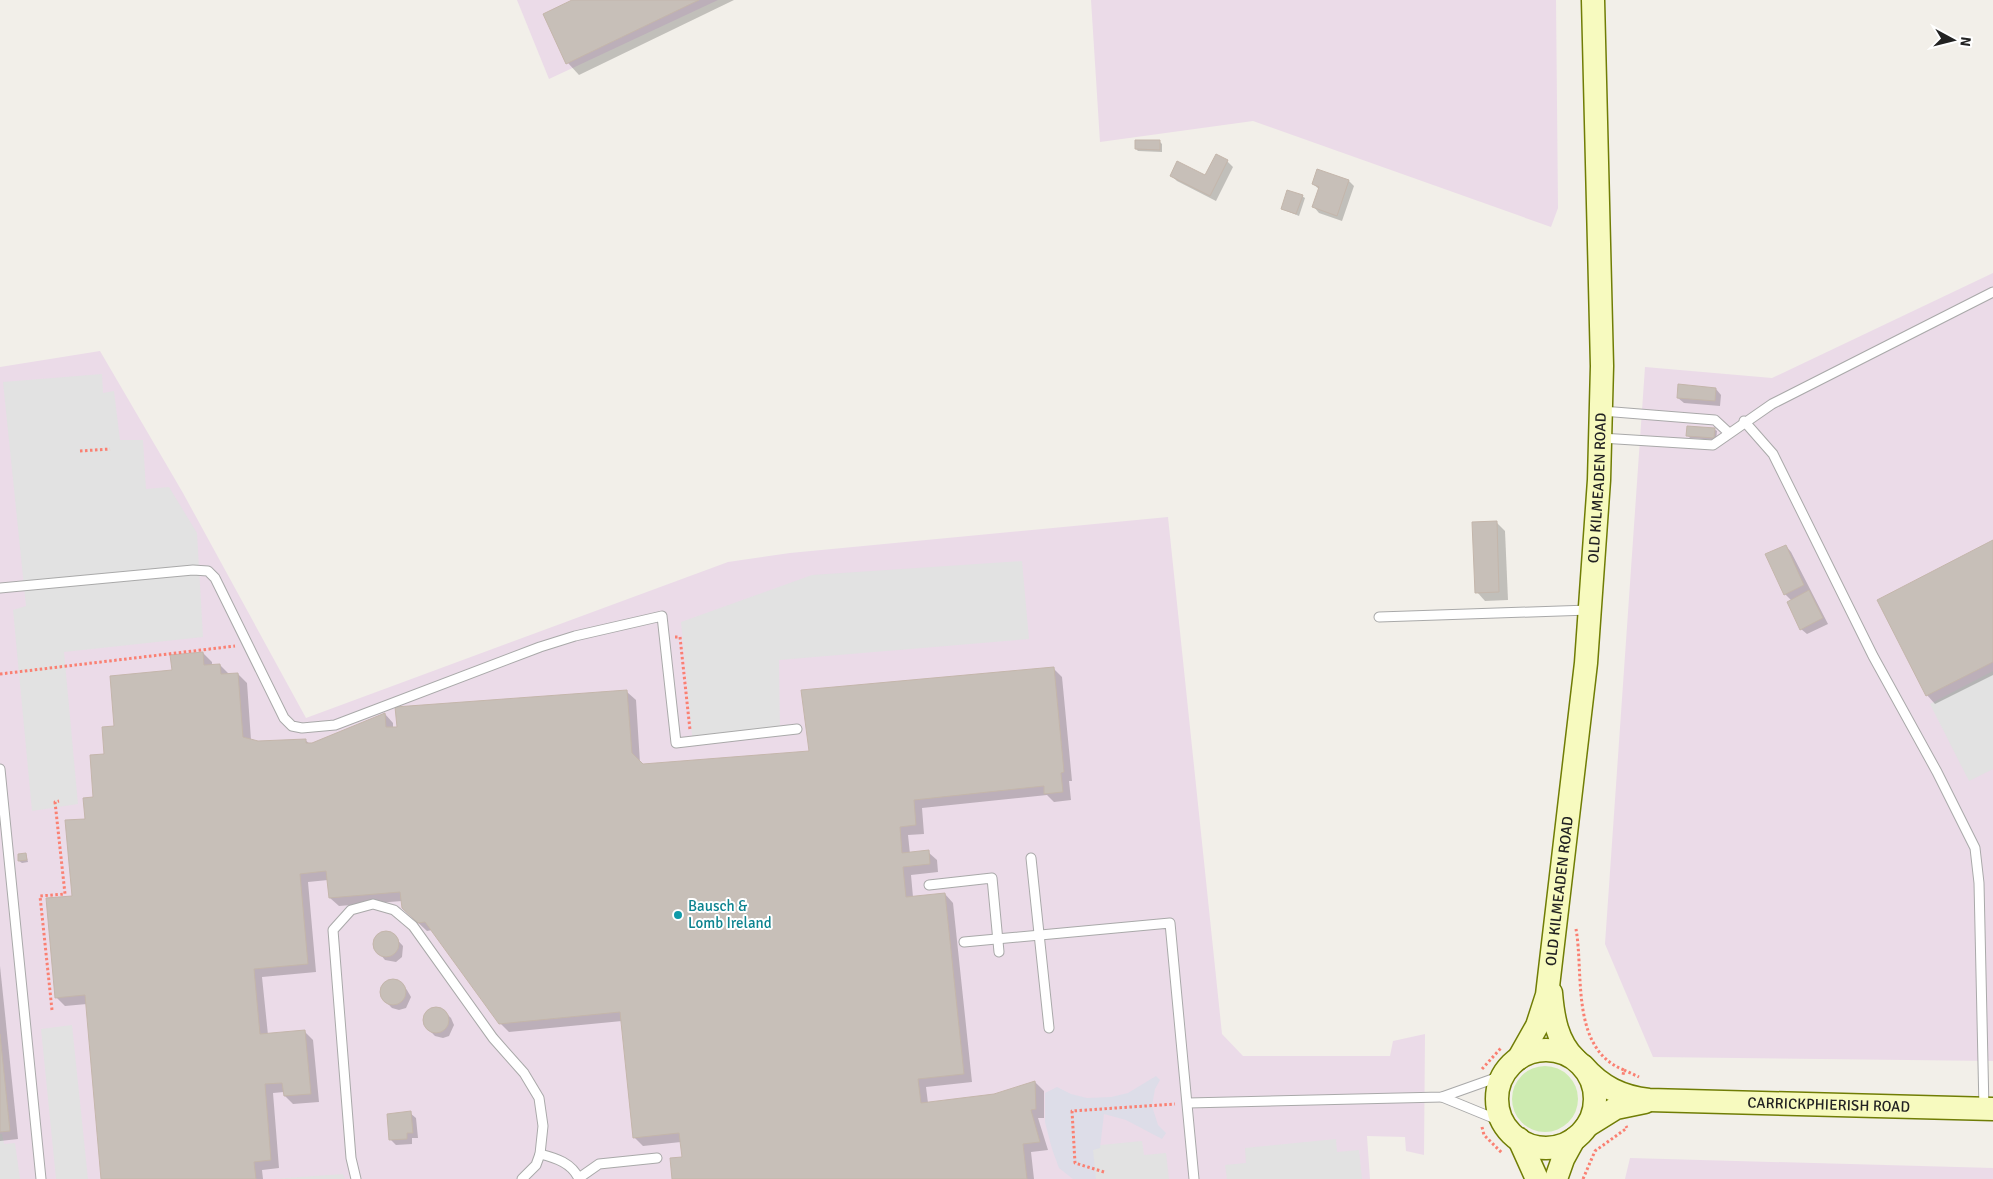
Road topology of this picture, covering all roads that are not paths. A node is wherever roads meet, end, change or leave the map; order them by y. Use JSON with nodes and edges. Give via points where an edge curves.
{"nodes":[{"id":1,"x":1593,"y":0,"type":"edge"},
{"id":2,"x":1993,"y":292,"type":"edge"},
{"id":3,"x":1602,"y":411,"type":"junction"},
{"id":4,"x":1744,"y":421,"type":"junction"},
{"id":5,"x":1729,"y":433,"type":"junction"},
{"id":6,"x":1601,"y":438,"type":"junction"},
{"id":7,"x":0,"y":588,"type":"edge"},
{"id":8,"x":1591,"y":610,"type":"junction"},
{"id":9,"x":1379,"y":617,"type":"dead end"},
{"id":10,"x":797,"y":729,"type":"dead end"},
{"id":11,"x":0,"y":769,"type":"edge"},
{"id":12,"x":1031,"y":858,"type":"dead end"},
{"id":13,"x":929,"y":885,"type":"dead end"},
{"id":14,"x":1039,"y":935,"type":"junction"},
{"id":15,"x":998,"y":939,"type":"junction"},
{"id":16,"x":964,"y":942,"type":"dead end"},
{"id":17,"x":999,"y":952,"type":"dead end"},
{"id":18,"x":1551,"y":974,"type":"junction"},
{"id":19,"x":1049,"y":1028,"type":"dead end"},
{"id":20,"x":1519,"y":1058,"type":"junction"},
{"id":21,"x":1579,"y":1063,"type":"junction"},
{"id":22,"x":1504,"y":1075,"type":"junction"},
{"id":23,"x":1442,"y":1097,"type":"junction"},
{"id":24,"x":1664,"y":1102,"type":"junction"},
{"id":25,"x":1188,"y":1103,"type":"junction"},
{"id":26,"x":1988,"y":1109,"type":"edge"},
{"id":27,"x":1503,"y":1122,"type":"junction"},
{"id":28,"x":1581,"y":1132,"type":"junction"},
{"id":29,"x":1518,"y":1139,"type":"junction"},
{"id":30,"x":540,"y":1154,"type":"junction"},
{"id":31,"x":657,"y":1158,"type":"dead end"},
{"id":32,"x":579,"y":1178,"type":"edge"},
{"id":33,"x":41,"y":1179,"type":"edge"},
{"id":34,"x":356,"y":1179,"type":"edge"},
{"id":35,"x":522,"y":1179,"type":"edge"},
{"id":36,"x":1194,"y":1179,"type":"edge"},
{"id":37,"x":1537,"y":1179,"type":"edge"},
{"id":38,"x":1556,"y":1179,"type":"edge"}],
"edges":[{"from":1,"to":3,"type":"street","name":"OLD KILMEADEN ROAD"},
{"from":2,"to":4,"type":"lane"},
{"from":3,"to":5,"type":"lane","via":[[1715,420]]},
{"from":3,"to":6,"type":"street","name":"OLD KILMEADEN ROAD"},
{"from":4,"to":5,"type":"lane"},
{"from":4,"to":26,"type":"lane","via":[[1773,454],[1873,656],[1937,772],[1974,848],[1979,883]]},
{"from":5,"to":6,"type":"lane","via":[[1713,445]]},
{"from":6,"to":8,"type":"street","name":"OLD KILMEADEN ROAD"},
{"from":7,"to":10,"type":"lane","via":[[206,571],[215,578],[287,721],[296,727],[312,728],[355,718],[560,640],[662,616],[676,743]]},
{"from":8,"to":9,"type":"lane"},
{"from":8,"to":18,"type":"street","name":"OLD KILMEADEN ROAD"},
{"from":11,"to":33,"type":"lane"},
{"from":12,"to":14,"type":"lane"},
{"from":13,"to":15,"type":"lane","via":[[992,878]]},
{"from":14,"to":15,"type":"lane"},
{"from":14,"to":19,"type":"lane"},
{"from":14,"to":25,"type":"lane","via":[[1170,923]]},
{"from":15,"to":16,"type":"lane"},
{"from":15,"to":17,"type":"lane"},
{"from":18,"to":20,"type":"street","name":"OLD KILMEADEN ROAD","via":[[1538,1024]]},
{"from":18,"to":21,"type":"street","name":"OLD KILMEADEN ROAD","via":[[1552,1008],[1558,1032]]},
{"from":20,"to":21,"type":"street","via":[[1547,1050],[1566,1054]]},
{"from":20,"to":22,"type":"street"},
{"from":21,"to":24,"type":"street","name":"CARRICKPHIERISH ROAD","via":[[1594,1079],[1613,1091],[1637,1099]]},
{"from":21,"to":28,"type":"street","via":[[1590,1076],[1595,1101],[1593,1113]]},
{"from":22,"to":23,"type":"lane"},
{"from":22,"to":27,"type":"street","via":[[1497,1098]]},
{"from":23,"to":25,"type":"lane"},
{"from":23,"to":27,"type":"lane"},
{"from":24,"to":26,"type":"street","name":"CARRICKPHIERISH ROAD"},
{"from":24,"to":28,"type":"street","name":"CARRICKPHIERISH ROAD","via":[[1628,1105],[1606,1114]]},
{"from":25,"to":36,"type":"lane"},
{"from":27,"to":29,"type":"street"},
{"from":28,"to":29,"type":"street","via":[[1561,1146],[1550,1148]]},
{"from":28,"to":38,"type":"street","via":[[1563,1159]]},
{"from":29,"to":37,"type":"street"},
{"from":30,"to":32,"type":"lane","via":[[560,1159]]},
{"from":30,"to":34,"type":"lane","via":[[542,1112],[530,1082],[493,1038],[413,926],[394,910],[372,904],[351,910],[333,930]]},
{"from":30,"to":35,"type":"lane","via":[[536,1165]]},
{"from":31,"to":32,"type":"lane","via":[[599,1164]]}]}
